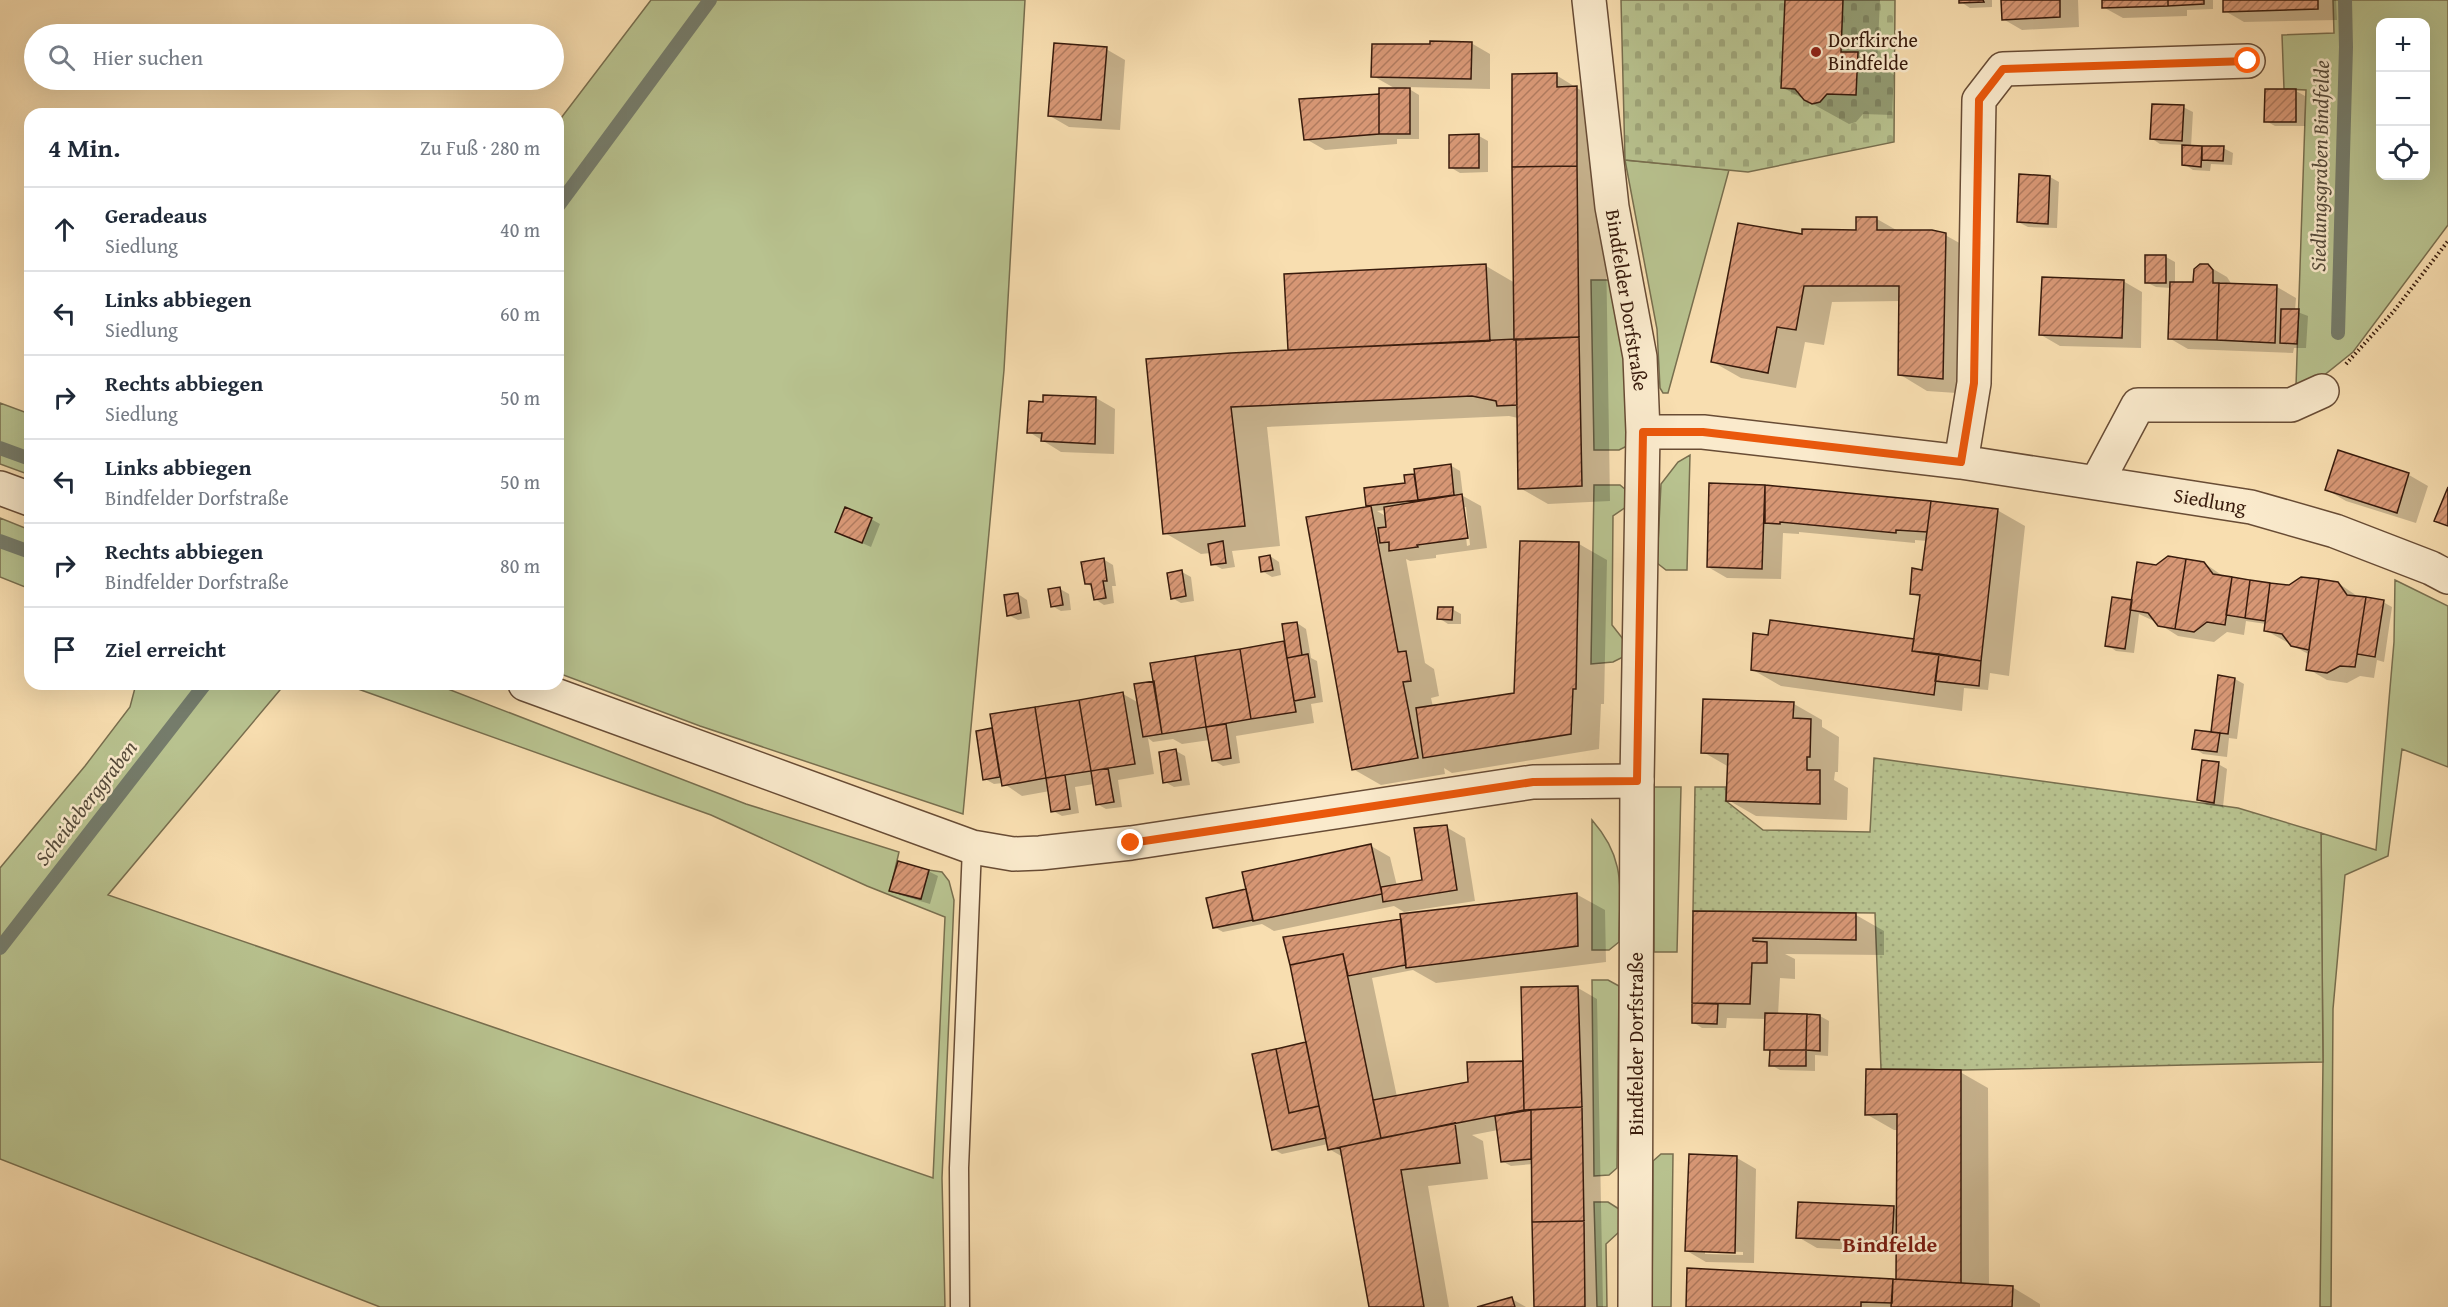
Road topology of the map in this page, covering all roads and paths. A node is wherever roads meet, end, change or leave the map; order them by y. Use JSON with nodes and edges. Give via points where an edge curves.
{"nodes":[{"id":1,"x":1589,"y":0,"type":"edge"},
{"id":2,"x":2248,"y":61,"type":"dead end"},
{"id":3,"x":2448,"y":241,"type":"edge"},
{"id":4,"x":2322,"y":391,"type":"joint"},
{"id":5,"x":1643,"y":432,"type":"junction"},
{"id":6,"x":1961,"y":462,"type":"junction"},
{"id":7,"x":2097,"y":482,"type":"junction"},
{"id":8,"x":0,"y":488,"type":"edge"},
{"id":9,"x":24,"y":497,"type":"edge"},
{"id":10,"x":2448,"y":577,"type":"edge"},
{"id":11,"x":541,"y":690,"type":"edge"},
{"id":12,"x":1637,"y":781,"type":"junction"},
{"id":13,"x":981,"y":850,"type":"junction"},
{"id":14,"x":960,"y":1307,"type":"edge"},
{"id":15,"x":1635,"y":1307,"type":"edge"}],
"edges":[{"from":1,"to":5,"type":"street","name":"Bindfelder Dorfstraße","via":[[1612,207],[1640,357]]},
{"from":2,"to":6,"type":"street","via":[[2003,69],[1979,100],[1974,383]]},
{"from":3,"to":4,"type":"path","via":[[2394,311]]},
{"from":4,"to":7,"type":"street","via":[[2291,405],[2138,405]]},
{"from":5,"to":6,"type":"street","name":"Siedlung","via":[[1703,432]]},
{"from":5,"to":12,"type":"street","name":"Bindfelder Dorfstraße"},
{"from":6,"to":7,"type":"street","name":"Siedlung"},
{"from":7,"to":10,"type":"street","name":"Siedlung","via":[[2251,507],[2335,531]]},
{"from":8,"to":9,"type":"street"},
{"from":11,"to":13,"type":"street"},
{"from":12,"to":13,"type":"street","via":[[1533,782],[1131,843],[1040,853]]},
{"from":12,"to":15,"type":"street","name":"Bindfelder Dorfstraße"},
{"from":13,"to":14,"type":"lane","via":[[959,1168]]}]}
